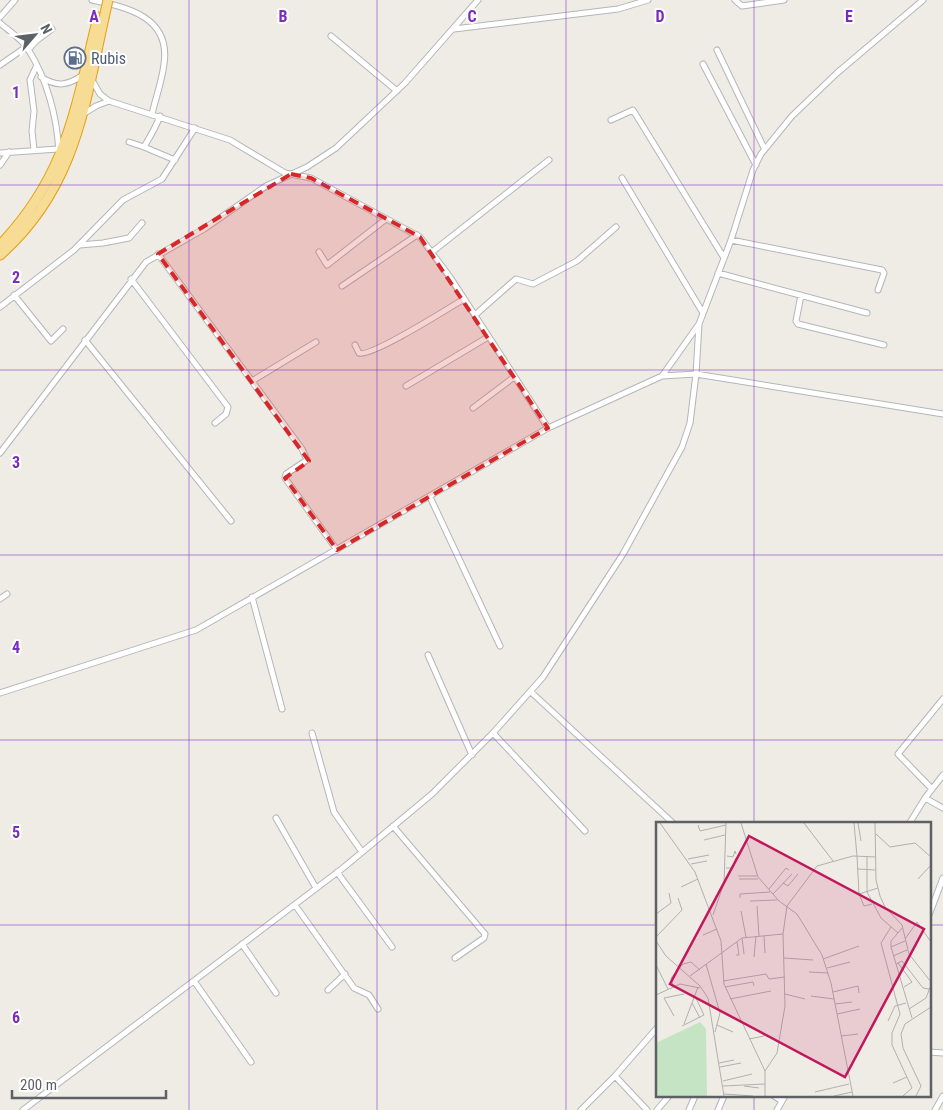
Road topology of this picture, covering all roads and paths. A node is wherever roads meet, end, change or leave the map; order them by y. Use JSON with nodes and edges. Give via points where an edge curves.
{"nodes":[{"id":1,"x":15,"y":0,"type":"edge"},
{"id":2,"x":92,"y":0,"type":"edge"},
{"id":3,"x":102,"y":0,"type":"edge"},
{"id":4,"x":108,"y":0,"type":"edge"},
{"id":5,"x":478,"y":0,"type":"edge"},
{"id":6,"x":648,"y":0,"type":"edge"},
{"id":7,"x":735,"y":0,"type":"edge"},
{"id":8,"x":784,"y":0,"type":"edge"},
{"id":9,"x":923,"y":0,"type":"edge"},
{"id":10,"x":0,"y":17,"type":"edge"},
{"id":11,"x":101,"y":18,"type":"junction"},
{"id":12,"x":0,"y":23,"type":"edge"},
{"id":13,"x":52,"y":29,"type":"dead end"},
{"id":14,"x":454,"y":29,"type":"junction"},
{"id":15,"x":331,"y":36,"type":"dead end"},
{"id":16,"x":27,"y":48,"type":"junction"},
{"id":17,"x":716,"y":50,"type":"dead end"},
{"id":18,"x":703,"y":64,"type":"dead end"},
{"id":19,"x":0,"y":65,"type":"edge"},
{"id":20,"x":36,"y":67,"type":"junction"},
{"id":21,"x":40,"y":76,"type":"junction"},
{"id":22,"x":87,"y":76,"type":"junction"},
{"id":23,"x":397,"y":91,"type":"junction"},
{"id":24,"x":109,"y":102,"type":"junction"},
{"id":25,"x":152,"y":114,"type":"junction"},
{"id":26,"x":83,"y":115,"type":"junction"},
{"id":27,"x":160,"y":116,"type":"junction"},
{"id":28,"x":611,"y":120,"type":"dead end"},
{"id":29,"x":194,"y":128,"type":"junction"},
{"id":30,"x":129,"y":142,"type":"dead end"},
{"id":31,"x":144,"y":147,"type":"junction"},
{"id":32,"x":764,"y":148,"type":"junction"},
{"id":33,"x":58,"y":149,"type":"junction"},
{"id":34,"x":34,"y":150,"type":"junction"},
{"id":35,"x":9,"y":152,"type":"junction"},
{"id":36,"x":0,"y":153,"type":"edge"},
{"id":37,"x":59,"y":160,"type":"junction"},
{"id":38,"x":176,"y":160,"type":"junction"},
{"id":39,"x":549,"y":160,"type":"dead end"},
{"id":40,"x":0,"y":165,"type":"edge"},
{"id":41,"x":756,"y":165,"type":"junction"},
{"id":42,"x":291,"y":174,"type":"junction"},
{"id":43,"x":622,"y":178,"type":"dead end"},
{"id":44,"x":386,"y":219,"type":"junction"},
{"id":45,"x":142,"y":223,"type":"dead end"},
{"id":46,"x":616,"y":227,"type":"dead end"},
{"id":47,"x":417,"y":235,"type":"junction"},
{"id":48,"x":731,"y":240,"type":"junction"},
{"id":49,"x":80,"y":244,"type":"junction"},
{"id":50,"x":0,"y":245,"type":"edge"},
{"id":51,"x":319,"y":252,"type":"dead end"},
{"id":52,"x":432,"y":252,"type":"junction"},
{"id":53,"x":158,"y":254,"type":"junction"},
{"id":54,"x":0,"y":256,"type":"edge"},
{"id":55,"x":724,"y":258,"type":"junction"},
{"id":56,"x":718,"y":273,"type":"junction"},
{"id":57,"x":131,"y":279,"type":"junction"},
{"id":58,"x":342,"y":286,"type":"dead end"},
{"id":59,"x":878,"y":290,"type":"dead end"},
{"id":60,"x":14,"y":295,"type":"junction"},
{"id":61,"x":801,"y":295,"type":"junction"},
{"id":62,"x":464,"y":299,"type":"junction"},
{"id":63,"x":0,"y":307,"type":"edge"},
{"id":64,"x":703,"y":313,"type":"junction"},
{"id":65,"x":868,"y":313,"type":"dead end"},
{"id":66,"x":475,"y":315,"type":"junction"},
{"id":67,"x":699,"y":324,"type":"junction"},
{"id":68,"x":63,"y":330,"type":"dead end"},
{"id":69,"x":488,"y":337,"type":"junction"},
{"id":70,"x":85,"y":340,"type":"junction"},
{"id":71,"x":316,"y":342,"type":"dead end"},
{"id":72,"x":355,"y":345,"type":"dead end"},
{"id":73,"x":884,"y":345,"type":"dead end"},
{"id":74,"x":696,"y":374,"type":"junction"},
{"id":75,"x":662,"y":376,"type":"junction"},
{"id":76,"x":514,"y":377,"type":"junction"},
{"id":77,"x":252,"y":381,"type":"junction"},
{"id":78,"x":406,"y":386,"type":"dead end"},
{"id":79,"x":473,"y":408,"type":"dead end"},
{"id":80,"x":943,"y":414,"type":"edge"},
{"id":81,"x":215,"y":423,"type":"dead end"},
{"id":82,"x":548,"y":428,"type":"junction"},
{"id":83,"x":0,"y":453,"type":"edge"},
{"id":84,"x":430,"y":497,"type":"junction"},
{"id":85,"x":231,"y":521,"type":"dead end"},
{"id":86,"x":337,"y":550,"type":"junction"},
{"id":87,"x":7,"y":594,"type":"dead end"},
{"id":88,"x":252,"y":597,"type":"junction"},
{"id":89,"x":0,"y":599,"type":"edge"},
{"id":90,"x":500,"y":646,"type":"dead end"},
{"id":91,"x":428,"y":655,"type":"dead end"},
{"id":92,"x":530,"y":692,"type":"junction"},
{"id":93,"x":0,"y":693,"type":"edge"},
{"id":94,"x":943,"y":699,"type":"edge"},
{"id":95,"x":282,"y":709,"type":"dead end"},
{"id":96,"x":494,"y":733,"type":"junction"},
{"id":97,"x":312,"y":734,"type":"dead end"},
{"id":98,"x":472,"y":755,"type":"junction"},
{"id":99,"x":943,"y":775,"type":"edge"},
{"id":100,"x":932,"y":789,"type":"junction"},
{"id":101,"x":925,"y":798,"type":"junction"},
{"id":102,"x":943,"y":808,"type":"edge"},
{"id":103,"x":276,"y":818,"type":"dead end"},
{"id":104,"x":672,"y":822,"type":"edge"},
{"id":105,"x":910,"y":822,"type":"edge"},
{"id":106,"x":393,"y":826,"type":"junction"},
{"id":107,"x":585,"y":831,"type":"dead end"},
{"id":108,"x":362,"y":852,"type":"junction"},
{"id":109,"x":337,"y":872,"type":"junction"},
{"id":110,"x":943,"y":878,"type":"edge"},
{"id":111,"x":316,"y":888,"type":"junction"},
{"id":112,"x":295,"y":905,"type":"junction"},
{"id":113,"x":930,"y":912,"type":"edge"},
{"id":114,"x":242,"y":944,"type":"junction"},
{"id":115,"x":392,"y":947,"type":"dead end"},
{"id":116,"x":455,"y":958,"type":"dead end"},
{"id":117,"x":345,"y":974,"type":"junction"},
{"id":118,"x":194,"y":981,"type":"junction"},
{"id":119,"x":328,"y":990,"type":"dead end"},
{"id":120,"x":276,"y":993,"type":"dead end"},
{"id":121,"x":378,"y":1009,"type":"dead end"},
{"id":122,"x":656,"y":1029,"type":"edge"},
{"id":123,"x":930,"y":1052,"type":"edge"},
{"id":124,"x":943,"y":1054,"type":"edge"},
{"id":125,"x":251,"y":1062,"type":"dead end"},
{"id":126,"x":615,"y":1076,"type":"junction"},
{"id":127,"x":943,"y":1096,"type":"edge"},
{"id":128,"x":667,"y":1098,"type":"edge"},
{"id":129,"x":694,"y":1098,"type":"edge"},
{"id":130,"x":723,"y":1098,"type":"edge"},
{"id":131,"x":784,"y":1098,"type":"edge"},
{"id":132,"x":23,"y":1110,"type":"edge"},
{"id":133,"x":581,"y":1110,"type":"edge"},
{"id":134,"x":647,"y":1110,"type":"edge"},
{"id":135,"x":657,"y":1110,"type":"edge"},
{"id":136,"x":689,"y":1110,"type":"edge"},
{"id":137,"x":718,"y":1110,"type":"edge"},
{"id":138,"x":777,"y":1110,"type":"edge"},
{"id":139,"x":935,"y":1110,"type":"edge"}],
"edges":[{"from":1,"to":10,"type":"street"},
{"from":2,"to":25,"type":"street","via":[[137,11],[158,32],[165,59]]},
{"from":3,"to":11,"type":"highway"},
{"from":4,"to":11,"type":"highway","bridge":true},
{"from":5,"to":14,"type":"street"},
{"from":6,"to":14,"type":"street","via":[[618,10]]},
{"from":7,"to":8,"type":"street","via":[[742,6]]},
{"from":9,"to":32,"type":"street","via":[[830,79]]},
{"from":11,"to":22,"type":"highway"},
{"from":12,"to":16,"type":"street"},
{"from":13,"to":16,"type":"street"},
{"from":14,"to":23,"type":"street"},
{"from":15,"to":23,"type":"street"},
{"from":16,"to":19,"type":"street"},
{"from":16,"to":20,"type":"street"},
{"from":17,"to":32,"type":"street"},
{"from":18,"to":41,"type":"street"},
{"from":20,"to":21,"type":"street"},
{"from":20,"to":34,"type":"street","via":[[30,80]]},
{"from":21,"to":22,"type":"street","via":[[53,84],[65,85]]},
{"from":21,"to":33,"type":"street","via":[[54,114]]},
{"from":22,"to":24,"type":"street"},
{"from":22,"to":26,"type":"highway"},
{"from":22,"to":37,"type":"highway"},
{"from":23,"to":42,"type":"street","via":[[336,148]]},
{"from":24,"to":25,"type":"street"},
{"from":24,"to":26,"type":"street"},
{"from":25,"to":27,"type":"street"},
{"from":26,"to":54,"type":"highway","via":[[71,153],[51,193],[31,224]]},
{"from":27,"to":29,"type":"street"},
{"from":27,"to":31,"type":"street"},
{"from":28,"to":55,"type":"street","via":[[633,110]]},
{"from":29,"to":38,"type":"street"},
{"from":29,"to":42,"type":"street","via":[[230,140]]},
{"from":30,"to":31,"type":"street"},
{"from":31,"to":38,"type":"street"},
{"from":32,"to":41,"type":"street"},
{"from":33,"to":34,"type":"street"},
{"from":33,"to":37,"type":"street"},
{"from":34,"to":35,"type":"street"},
{"from":35,"to":36,"type":"street"},
{"from":35,"to":40,"type":"street"},
{"from":37,"to":50,"type":"highway","via":[[34,205]]},
{"from":38,"to":49,"type":"street","via":[[162,179],[123,200]]},
{"from":39,"to":52,"type":"street"},
{"from":41,"to":48,"type":"street"},
{"from":42,"to":44,"type":"street","via":[[311,178]]},
{"from":42,"to":53,"type":"street","via":[[266,186],[204,229]]},
{"from":43,"to":64,"type":"street"},
{"from":44,"to":47,"type":"street"},
{"from":44,"to":51,"type":"street","via":[[327,265]]},
{"from":45,"to":49,"type":"street","via":[[129,238]]},
{"from":46,"to":66,"type":"street","via":[[580,259],[531,285],[516,279]]},
{"from":47,"to":52,"type":"street"},
{"from":47,"to":58,"type":"street"},
{"from":48,"to":55,"type":"street"},
{"from":48,"to":59,"type":"street","via":[[882,270],[884,273]]},
{"from":49,"to":60,"type":"street"},
{"from":52,"to":62,"type":"street"},
{"from":53,"to":57,"type":"street"},
{"from":53,"to":77,"type":"street"},
{"from":55,"to":56,"type":"street"},
{"from":56,"to":61,"type":"street"},
{"from":56,"to":64,"type":"street"},
{"from":57,"to":70,"type":"street"},
{"from":57,"to":81,"type":"street","via":[[228,407],[226,414]]},
{"from":60,"to":63,"type":"street"},
{"from":60,"to":68,"type":"street","via":[[52,341]]},
{"from":61,"to":65,"type":"street"},
{"from":61,"to":73,"type":"street","via":[[798,324]]},
{"from":62,"to":66,"type":"street"},
{"from":62,"to":72,"type":"street","via":[[365,354],[359,353]]},
{"from":64,"to":67,"type":"street"},
{"from":66,"to":69,"type":"street"},
{"from":67,"to":74,"type":"street"},
{"from":67,"to":75,"type":"street"},
{"from":69,"to":76,"type":"street"},
{"from":69,"to":78,"type":"street"},
{"from":70,"to":83,"type":"street"},
{"from":70,"to":85,"type":"street"},
{"from":71,"to":77,"type":"street"},
{"from":74,"to":75,"type":"street"},
{"from":74,"to":80,"type":"street"},
{"from":74,"to":92,"type":"street","via":[[690,423],[682,447],[623,554],[563,648]]},
{"from":75,"to":82,"type":"street"},
{"from":76,"to":79,"type":"street"},
{"from":76,"to":82,"type":"street"},
{"from":77,"to":86,"type":"street","via":[[307,458],[285,478]]},
{"from":82,"to":84,"type":"street"},
{"from":84,"to":86,"type":"street"},
{"from":84,"to":90,"type":"street"},
{"from":86,"to":88,"type":"street"},
{"from":87,"to":89,"type":"street"},
{"from":88,"to":93,"type":"street","via":[[190,632]]},
{"from":88,"to":95,"type":"street"},
{"from":91,"to":98,"type":"street"},
{"from":92,"to":96,"type":"street"},
{"from":92,"to":104,"type":"street"},
{"from":94,"to":100,"type":"street","via":[[898,754]]},
{"from":96,"to":98,"type":"street"},
{"from":96,"to":107,"type":"street"},
{"from":97,"to":108,"type":"street","via":[[334,812]]},
{"from":98,"to":106,"type":"street"},
{"from":99,"to":100,"type":"street"},
{"from":100,"to":101,"type":"street"},
{"from":101,"to":102,"type":"street"},
{"from":101,"to":105,"type":"street"},
{"from":103,"to":111,"type":"street"},
{"from":106,"to":108,"type":"street"},
{"from":106,"to":116,"type":"street","via":[[485,934]]},
{"from":108,"to":109,"type":"street"},
{"from":109,"to":111,"type":"street"},
{"from":109,"to":115,"type":"street"},
{"from":110,"to":113,"type":"street"},
{"from":111,"to":112,"type":"street"},
{"from":112,"to":114,"type":"street"},
{"from":112,"to":117,"type":"street"},
{"from":114,"to":118,"type":"street"},
{"from":114,"to":120,"type":"street"},
{"from":117,"to":119,"type":"street"},
{"from":117,"to":121,"type":"street","via":[[354,988],[369,995]]},
{"from":118,"to":125,"type":"street"},
{"from":118,"to":132,"type":"street"},
{"from":122,"to":126,"type":"street"},
{"from":123,"to":124,"type":"street"},
{"from":126,"to":133,"type":"street"},
{"from":126,"to":134,"type":"street"},
{"from":127,"to":139,"type":"street"},
{"from":128,"to":135,"type":"street"},
{"from":129,"to":136,"type":"street"},
{"from":130,"to":137,"type":"street"},
{"from":131,"to":138,"type":"street"}]}
